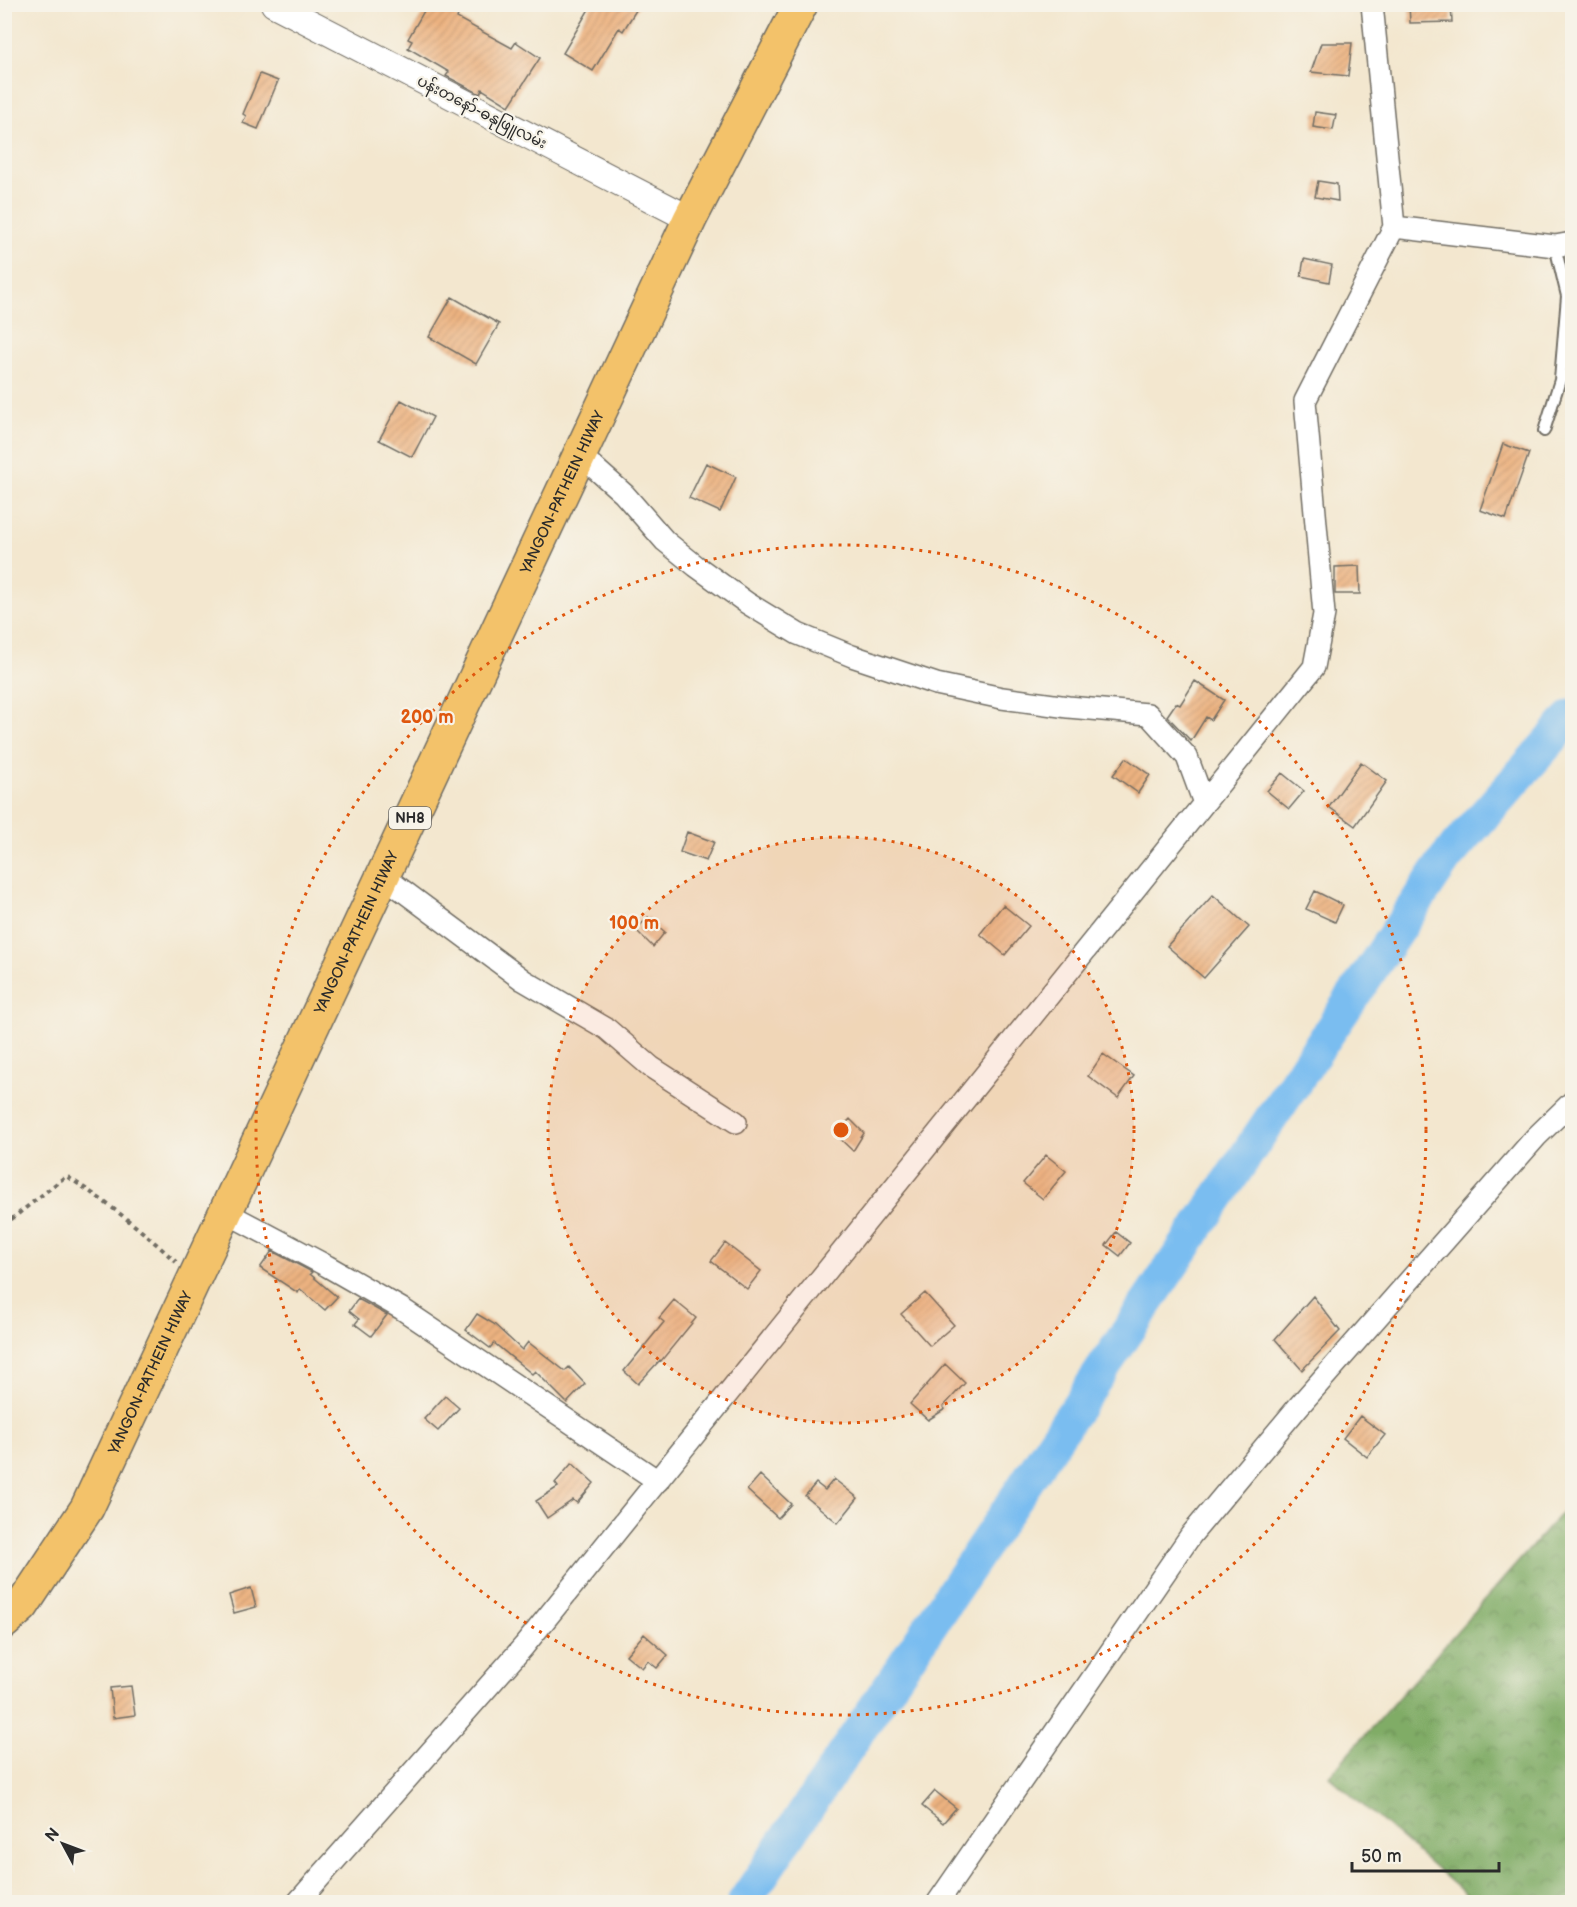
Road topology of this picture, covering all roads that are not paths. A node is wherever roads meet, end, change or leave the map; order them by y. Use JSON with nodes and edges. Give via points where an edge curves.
{"nodes":[{"id":1,"x":274,"y":4,"type":"edge"},
{"id":2,"x":801,"y":4,"type":"edge"},
{"id":3,"x":1372,"y":4,"type":"edge"},
{"id":4,"x":690,"y":219,"type":"junction"},
{"id":5,"x":1394,"y":227,"type":"junction"},
{"id":6,"x":1564,"y":245,"type":"edge"},
{"id":7,"x":1544,"y":431,"type":"dead end"},
{"id":8,"x":580,"y":455,"type":"junction"},
{"id":9,"x":1204,"y":803,"type":"junction"},
{"id":10,"x":383,"y":876,"type":"junction"},
{"id":11,"x":1572,"y":1102,"type":"edge"},
{"id":12,"x":736,"y":1122,"type":"dead end"},
{"id":13,"x":225,"y":1212,"type":"junction"},
{"id":14,"x":658,"y":1481,"type":"junction"},
{"id":15,"x":4,"y":1622,"type":"edge"},
{"id":16,"x":298,"y":1902,"type":"edge"},
{"id":17,"x":938,"y":1902,"type":"edge"}],
"edges":[{"from":1,"to":4,"type":"street","name":"ပန်းတနော်-ဓနုဖြူလမ်း"},
{"from":2,"to":4,"type":"highway","name":"YANGON-PATHEIN HIWAY","number":"NH8"},
{"from":3,"to":5,"type":"street"},
{"from":4,"to":8,"type":"highway","name":"YANGON-PATHEIN HIWAY","number":"NH8"},
{"from":5,"to":6,"type":"street"},
{"from":5,"to":9,"type":"street","via":[[1305,401],[1324,614],[1314,667]]},
{"from":6,"to":7,"type":"lane","via":[[1567,296],[1560,380]]},
{"from":8,"to":9,"type":"street","via":[[696,566],[798,634],[936,684],[1002,698],[1148,714],[1186,757]]},
{"from":8,"to":10,"type":"highway","name":"YANGON-PATHEIN HIWAY","number":"NH8"},
{"from":9,"to":14,"type":"street"},
{"from":10,"to":12,"type":"street","via":[[523,980],[607,1029],[651,1067]]},
{"from":10,"to":13,"type":"highway","name":"YANGON-PATHEIN HIWAY","number":"NH8"},
{"from":11,"to":17,"type":"street","via":[[1536,1137],[1369,1326],[1191,1535]]},
{"from":13,"to":14,"type":"street","via":[[402,1309]]},
{"from":13,"to":15,"type":"highway","name":"YANGON-PATHEIN HIWAY","number":"NH8","via":[[87,1508],[22,1606]]},
{"from":14,"to":16,"type":"street","via":[[524,1647]]}]}
